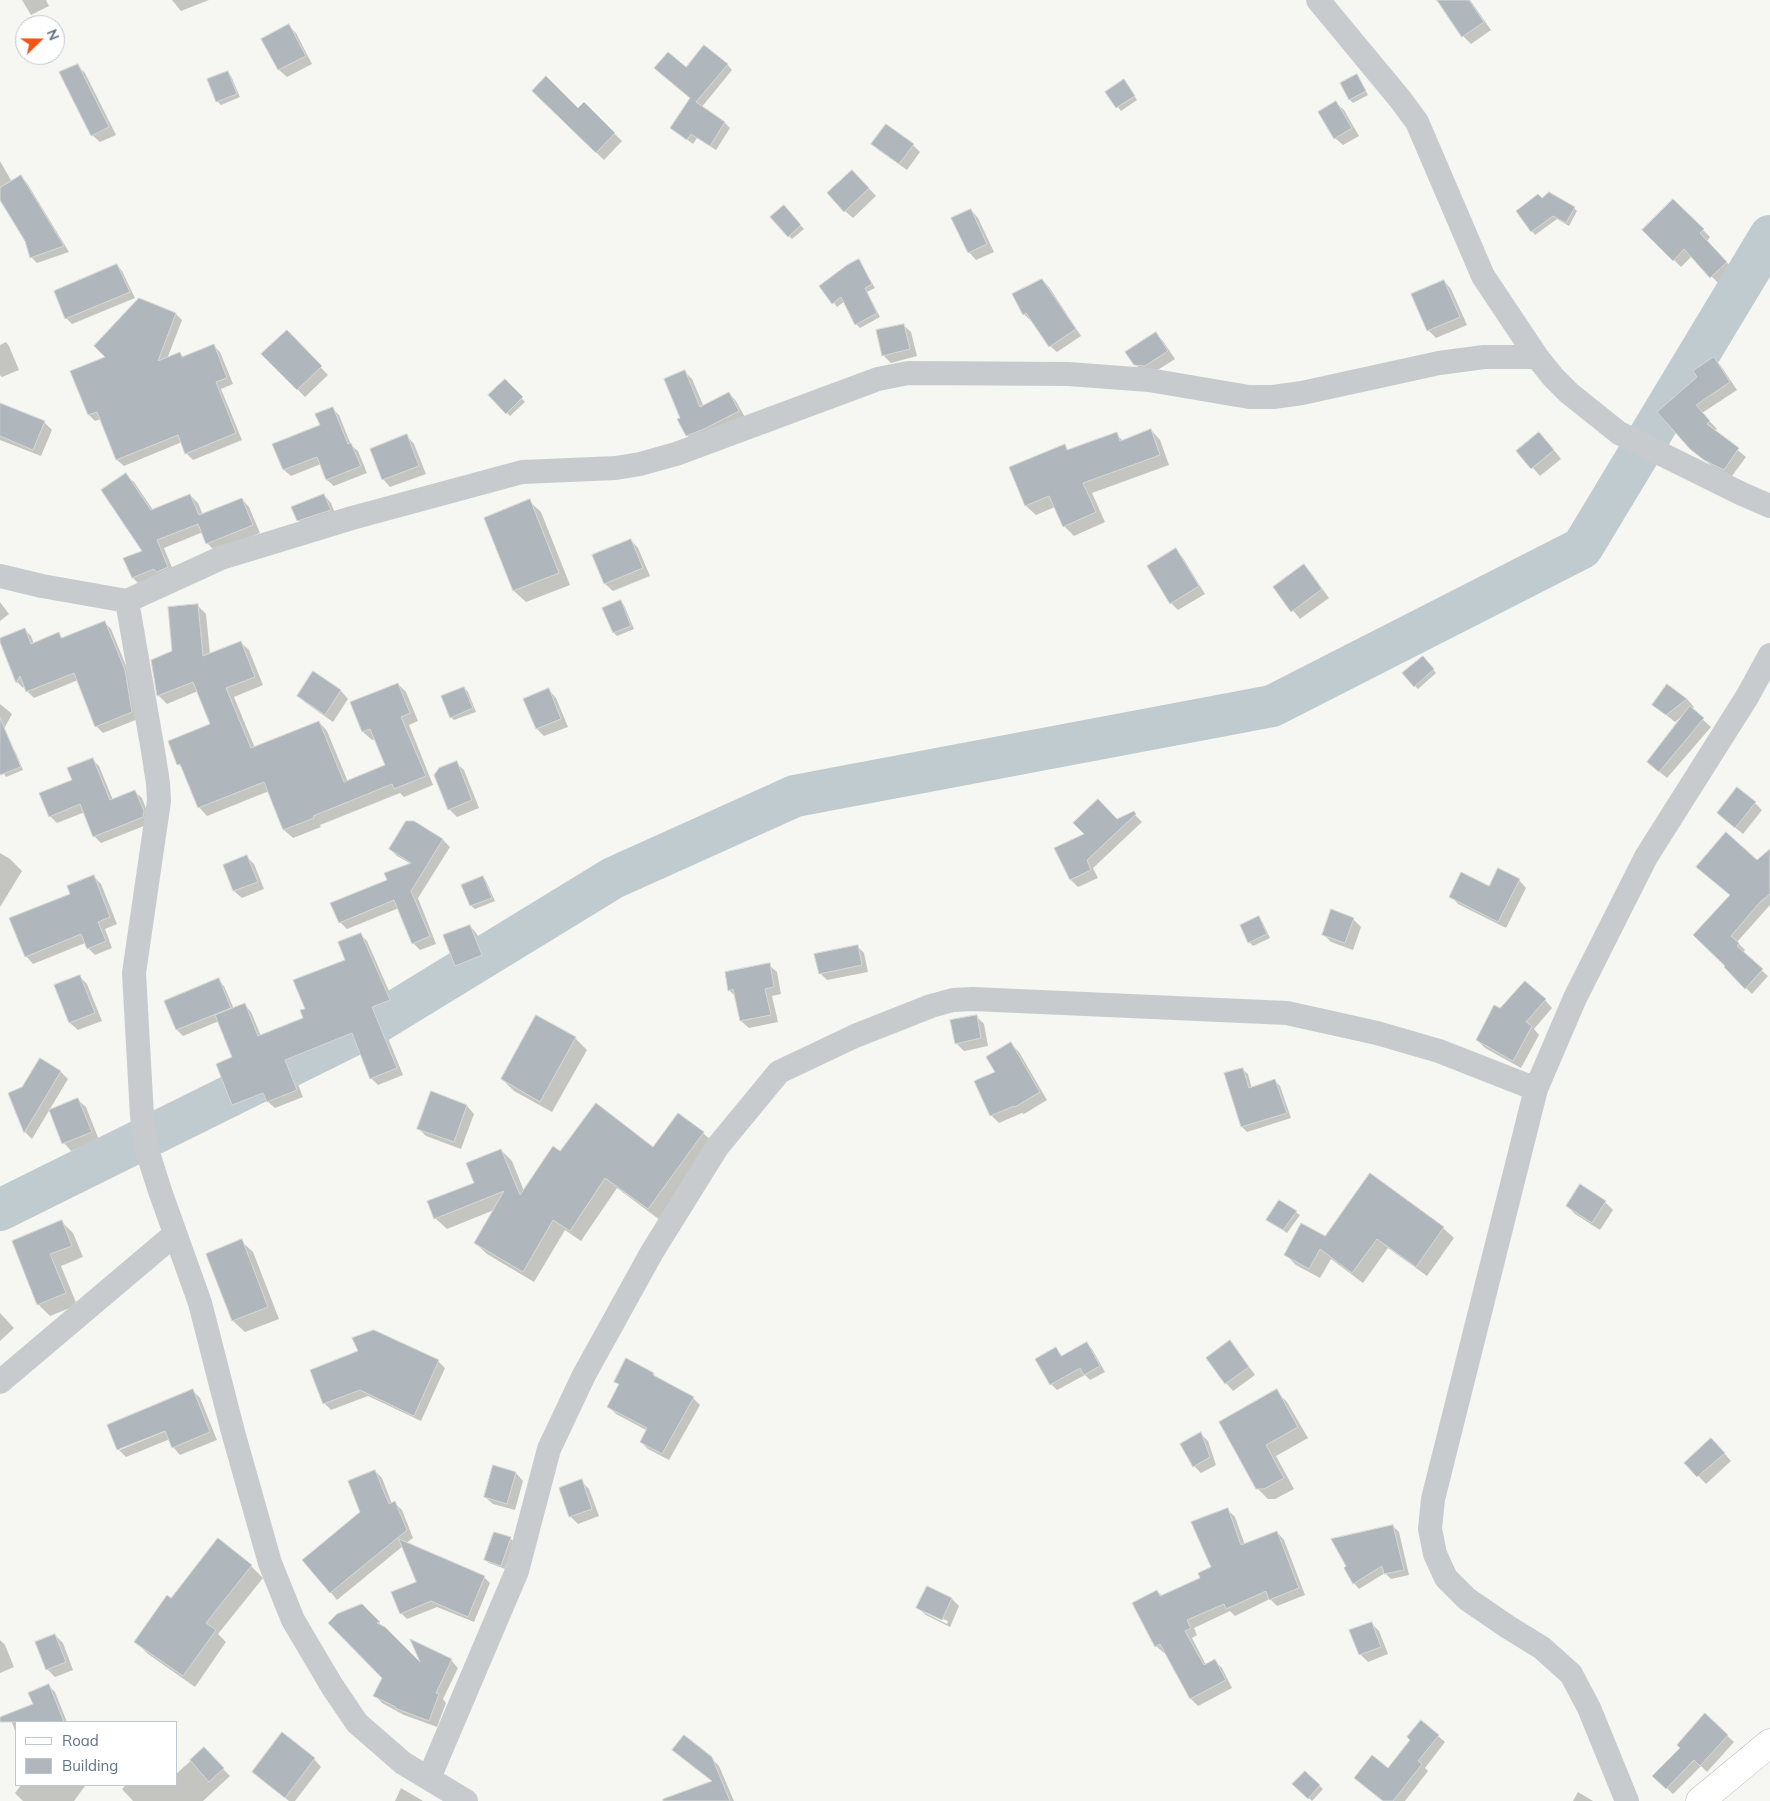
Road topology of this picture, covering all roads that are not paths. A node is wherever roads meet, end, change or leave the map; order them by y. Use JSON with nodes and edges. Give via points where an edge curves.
{"nodes":[{"id":1,"x":1318,"y":0,"type":"edge"},
{"id":2,"x":1537,"y":357,"type":"junction"},
{"id":3,"x":1770,"y":506,"type":"edge"},
{"id":4,"x":0,"y":576,"type":"edge"},
{"id":5,"x":127,"y":601,"type":"junction"},
{"id":6,"x":1770,"y":655,"type":"edge"},
{"id":7,"x":1536,"y":1088,"type":"junction"},
{"id":8,"x":175,"y":1234,"type":"junction"},
{"id":9,"x":0,"y":1382,"type":"edge"},
{"id":10,"x":1770,"y":1743,"type":"edge"},
{"id":11,"x":429,"y":1778,"type":"junction"},
{"id":12,"x":466,"y":1801,"type":"edge"},
{"id":13,"x":1627,"y":1801,"type":"edge"},
{"id":14,"x":1700,"y":1801,"type":"edge"}],
"edges":[{"from":1,"to":2,"type":"street","via":[[1417,122],[1483,276]]},
{"from":2,"to":3,"type":"street","via":[[1569,393],[1619,433]]},
{"from":2,"to":5,"type":"street","via":[[1484,357],[1439,363],[1273,397],[1249,397],[1149,380],[1068,374],[908,373],[878,379],[676,454],[640,464],[522,472],[352,518],[221,558]]},
{"from":4,"to":5,"type":"street"},
{"from":5,"to":8,"type":"street","via":[[159,801],[134,973],[142,1116],[146,1147]]},
{"from":6,"to":7,"type":"street","via":[[1646,857],[1574,998]]},
{"from":7,"to":11,"type":"street","via":[[1439,1050],[1377,1032],[1287,1013],[973,999],[930,1006],[855,1036],[779,1072],[718,1146],[652,1252],[584,1375],[549,1449],[518,1571]]},
{"from":7,"to":13,"type":"street","via":[[1433,1499],[1430,1529],[1435,1554],[1446,1578],[1467,1599],[1542,1648],[1571,1674],[1589,1708]]},
{"from":8,"to":9,"type":"street"},
{"from":8,"to":11,"type":"street","via":[[200,1303],[270,1562],[293,1620],[357,1723],[403,1763]]},
{"from":10,"to":14,"type":"street"},
{"from":11,"to":12,"type":"street"}]}
